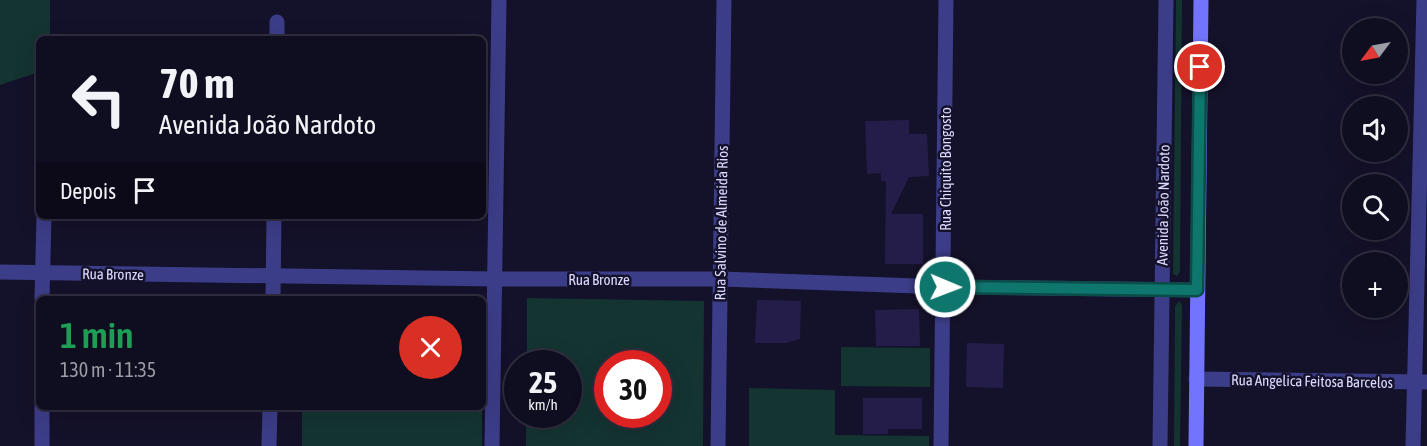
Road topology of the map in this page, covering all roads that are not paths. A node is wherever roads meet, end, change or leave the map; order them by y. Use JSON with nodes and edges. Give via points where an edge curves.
{"nodes":[{"id":1,"x":499,"y":0,"type":"edge"},
{"id":2,"x":724,"y":0,"type":"edge"},
{"id":3,"x":946,"y":0,"type":"edge"},
{"id":4,"x":1166,"y":0,"type":"edge"},
{"id":5,"x":1201,"y":0,"type":"edge"},
{"id":6,"x":1424,"y":0,"type":"edge"},
{"id":7,"x":277,"y":22,"type":"dead end"},
{"id":8,"x":277,"y":36,"type":"edge"},
{"id":9,"x":44,"y":219,"type":"edge"},
{"id":10,"x":274,"y":219,"type":"edge"},
{"id":11,"x":0,"y":272,"type":"edge"},
{"id":12,"x":42,"y":273,"type":"junction"},
{"id":13,"x":273,"y":275,"type":"junction"},
{"id":14,"x":494,"y":279,"type":"junction"},
{"id":15,"x":721,"y":279,"type":"junction"},
{"id":16,"x":945,"y":287,"type":"junction"},
{"id":17,"x":1162,"y":290,"type":"junction"},
{"id":18,"x":1197,"y":290,"type":"junction"},
{"id":19,"x":42,"y":296,"type":"edge"},
{"id":20,"x":273,"y":296,"type":"edge"},
{"id":21,"x":1196,"y":379,"type":"junction"},
{"id":22,"x":1421,"y":382,"type":"edge"},
{"id":23,"x":42,"y":410,"type":"edge"},
{"id":24,"x":270,"y":410,"type":"edge"},
{"id":25,"x":42,"y":446,"type":"edge"},
{"id":26,"x":269,"y":446,"type":"edge"},
{"id":27,"x":492,"y":446,"type":"edge"},
{"id":28,"x":718,"y":446,"type":"edge"},
{"id":29,"x":941,"y":446,"type":"edge"},
{"id":30,"x":1160,"y":446,"type":"edge"},
{"id":31,"x":1196,"y":446,"type":"edge"},
{"id":32,"x":1413,"y":446,"type":"edge"}],
"edges":[{"from":1,"to":14,"type":"street"},
{"from":2,"to":15,"type":"street","name":"Rua Salvino de Almeida Rios"},
{"from":3,"to":16,"type":"street","name":"Rua Chiquito Bongosto"},
{"from":4,"to":17,"type":"street","name":"Avenida João Nardoto"},
{"from":5,"to":18,"type":"street"},
{"from":6,"to":22,"type":"street"},
{"from":7,"to":8,"type":"street"},
{"from":9,"to":12,"type":"street"},
{"from":10,"to":13,"type":"street"},
{"from":11,"to":12,"type":"street","name":"Rua Bronze"},
{"from":12,"to":13,"type":"street","name":"Rua Bronze"},
{"from":12,"to":19,"type":"street"},
{"from":13,"to":14,"type":"street","name":"Rua Bronze"},
{"from":13,"to":20,"type":"street"},
{"from":14,"to":15,"type":"street","name":"Rua Bronze"},
{"from":14,"to":27,"type":"street"},
{"from":15,"to":16,"type":"street","name":"Rua Bronze"},
{"from":15,"to":28,"type":"street","name":"Rua Salvino de Almeida Rios"},
{"from":16,"to":17,"type":"street","name":"Rua Bronze"},
{"from":16,"to":29,"type":"street","name":"Rua Chiquito Bongosto"},
{"from":17,"to":18,"type":"street","name":"Rua Bronze"},
{"from":17,"to":30,"type":"street","name":"Avenida João Nardoto"},
{"from":18,"to":21,"type":"street"},
{"from":21,"to":22,"type":"street","name":"Rua Angelica Feitosa Barcelos"},
{"from":21,"to":31,"type":"street"},
{"from":22,"to":32,"type":"street"},
{"from":23,"to":25,"type":"street"},
{"from":24,"to":26,"type":"street"}]}
